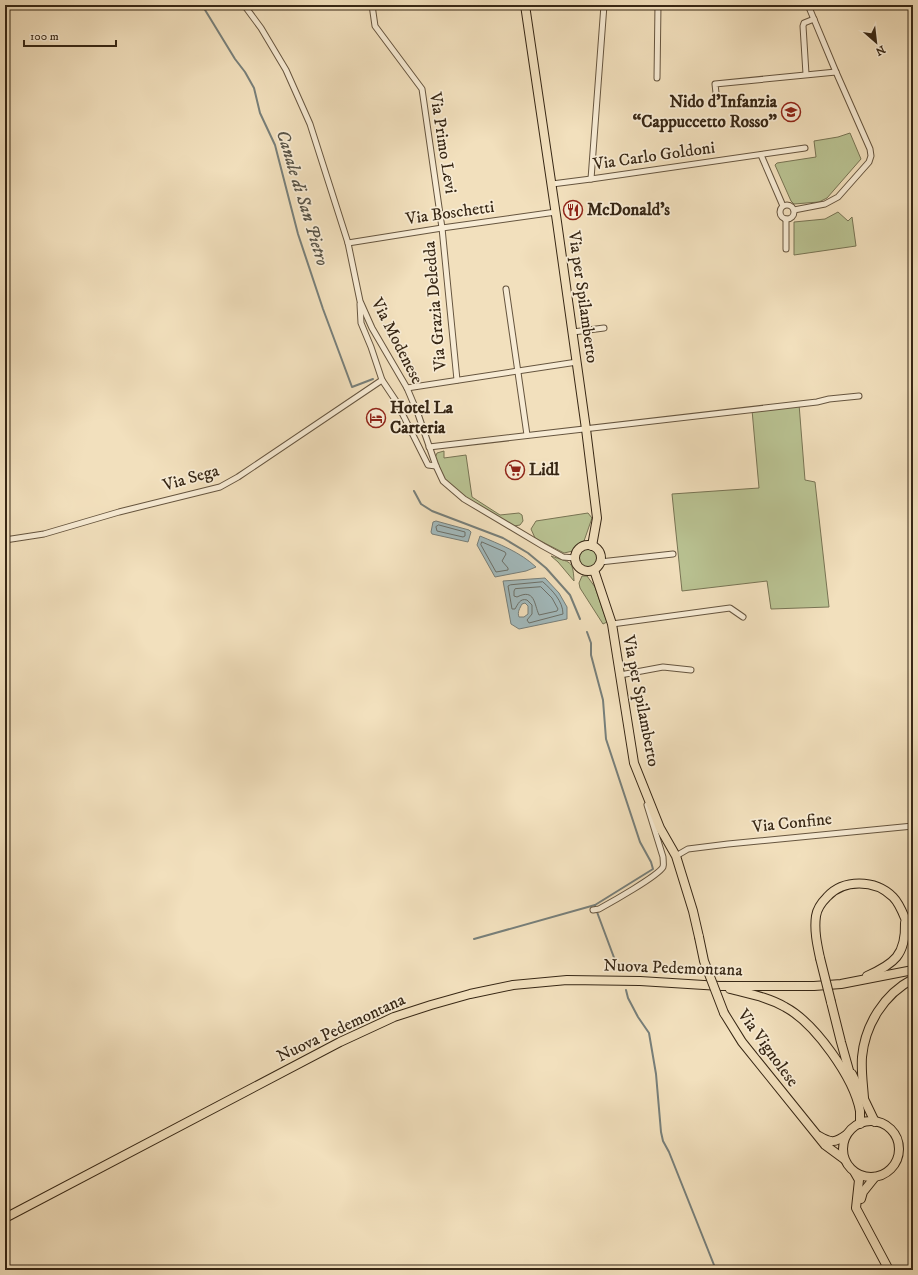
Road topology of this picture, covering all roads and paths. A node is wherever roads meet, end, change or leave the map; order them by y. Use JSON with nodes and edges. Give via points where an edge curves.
{"nodes":[{"id":1,"x":244,"y":5,"type":"edge"},
{"id":2,"x":372,"y":5,"type":"edge"},
{"id":3,"x":525,"y":5,"type":"edge"},
{"id":4,"x":604,"y":5,"type":"edge"},
{"id":5,"x":658,"y":5,"type":"edge"},
{"id":6,"x":808,"y":5,"type":"edge"},
{"id":7,"x":814,"y":19,"type":"junction"},
{"id":8,"x":836,"y":72,"type":"junction"},
{"id":9,"x":806,"y":74,"type":"junction"},
{"id":10,"x":657,"y":78,"type":"dead end"},
{"id":11,"x":716,"y":94,"type":"dead end"},
{"id":12,"x":805,"y":148,"type":"dead end"},
{"id":13,"x":761,"y":154,"type":"junction"},
{"id":14,"x":591,"y":179,"type":"junction"},
{"id":15,"x":552,"y":184,"type":"junction"},
{"id":16,"x":783,"y":206,"type":"junction"},
{"id":17,"x":794,"y":210,"type":"junction"},
{"id":18,"x":556,"y":212,"type":"junction"},
{"id":19,"x":786,"y":219,"type":"junction"},
{"id":20,"x":442,"y":228,"type":"junction"},
{"id":21,"x":348,"y":243,"type":"junction"},
{"id":22,"x":786,"y":249,"type":"dead end"},
{"id":23,"x":506,"y":289,"type":"dead end"},
{"id":24,"x":360,"y":301,"type":"junction"},
{"id":25,"x":604,"y":328,"type":"dead end"},
{"id":26,"x":573,"y":332,"type":"junction"},
{"id":27,"x":577,"y":362,"type":"junction"},
{"id":28,"x":517,"y":372,"type":"junction"},
{"id":29,"x":382,"y":380,"type":"junction"},
{"id":30,"x":457,"y":380,"type":"junction"},
{"id":31,"x":407,"y":388,"type":"junction"},
{"id":32,"x":859,"y":396,"type":"dead end"},
{"id":33,"x":586,"y":429,"type":"junction"},
{"id":34,"x":527,"y":436,"type":"junction"},
{"id":35,"x":429,"y":447,"type":"junction"},
{"id":36,"x":436,"y":466,"type":"junction"},
{"id":37,"x":5,"y":540,"type":"edge"},
{"id":38,"x":592,"y":546,"type":"junction"},
{"id":39,"x":673,"y":554,"type":"dead end"},
{"id":40,"x":575,"y":558,"type":"junction"},
{"id":41,"x":600,"y":562,"type":"junction"},
{"id":42,"x":594,"y":570,"type":"junction"},
{"id":43,"x":743,"y":617,"type":"dead end"},
{"id":44,"x":612,"y":624,"type":"junction"},
{"id":45,"x":692,"y":670,"type":"dead end"},
{"id":46,"x":620,"y":675,"type":"junction"},
{"id":47,"x":641,"y":780,"type":"junction"},
{"id":48,"x":913,"y":826,"type":"edge"},
{"id":49,"x":676,"y":856,"type":"junction"},
{"id":50,"x":596,"y":910,"type":"dead end"},
{"id":51,"x":905,"y":920,"type":"junction"},
{"id":52,"x":913,"y":934,"type":"edge"},
{"id":53,"x":913,"y":970,"type":"edge"},
{"id":54,"x":913,"y":979,"type":"edge"},
{"id":55,"x":841,"y":984,"type":"junction"},
{"id":56,"x":720,"y":986,"type":"junction"},
{"id":57,"x":861,"y":1098,"type":"junction"},
{"id":58,"x":876,"y":1122,"type":"junction"},
{"id":59,"x":860,"y":1124,"type":"junction"},
{"id":60,"x":816,"y":1135,"type":"junction"},
{"id":61,"x":846,"y":1135,"type":"junction"},
{"id":62,"x":844,"y":1160,"type":"junction"},
{"id":63,"x":854,"y":1172,"type":"junction"},
{"id":64,"x":875,"y":1177,"type":"junction"},
{"id":65,"x":860,"y":1216,"type":"junction"},
{"id":66,"x":5,"y":1218,"type":"edge"},
{"id":67,"x":889,"y":1270,"type":"edge"}],
"edges":[{"from":1,"to":21,"type":"street","name":"Via Modenese","via":[[286,70],[310,124]]},
{"from":2,"to":20,"type":"street","name":"Via Primo Levi","via":[[375,26],[422,89]]},
{"from":3,"to":15,"type":"main road","name":"Via per Spilamberto"},
{"from":4,"to":14,"type":"street"},
{"from":5,"to":10,"type":"street"},
{"from":6,"to":7,"type":"street"},
{"from":7,"to":8,"type":"street"},
{"from":7,"to":9,"type":"street","via":[[803,26]]},
{"from":8,"to":9,"type":"street"},
{"from":8,"to":17,"type":"street","via":[[871,156],[869,162],[838,197],[832,201]]},
{"from":9,"to":11,"type":"street","via":[[715,84]]},
{"from":12,"to":13,"type":"street","name":"Via Carlo Goldoni"},
{"from":13,"to":14,"type":"street","name":"Via Carlo Goldoni"},
{"from":13,"to":16,"type":"street"},
{"from":14,"to":15,"type":"street","name":"Via Carlo Goldoni"},
{"from":15,"to":18,"type":"main road","name":"Via per Spilamberto"},
{"from":16,"to":17,"type":"street","via":[[788,205]]},
{"from":16,"to":19,"type":"street","via":[[780,214]]},
{"from":17,"to":19,"type":"street","via":[[792,216]]},
{"from":18,"to":20,"type":"street","name":"Via Boschetti"},
{"from":18,"to":26,"type":"main road","name":"Via per Spilamberto"},
{"from":19,"to":22,"type":"street"},
{"from":20,"to":21,"type":"street","name":"Via Boschetti"},
{"from":20,"to":30,"type":"street","name":"Via Grazia Deledda"},
{"from":21,"to":24,"type":"street","name":"Via Modenese"},
{"from":23,"to":28,"type":"street"},
{"from":24,"to":29,"type":"street","via":[[361,323]]},
{"from":24,"to":31,"type":"street","name":"Via Modenese","via":[[372,328]]},
{"from":25,"to":26,"type":"street"},
{"from":26,"to":27,"type":"main road","name":"Via per Spilamberto"},
{"from":27,"to":28,"type":"street"},
{"from":27,"to":33,"type":"main road","name":"Via per Spilamberto"},
{"from":28,"to":30,"type":"street"},
{"from":28,"to":34,"type":"street"},
{"from":29,"to":36,"type":"street","via":[[396,401],[428,465]]},
{"from":29,"to":37,"type":"street","name":"Via Sega","via":[[220,487],[44,534]]},
{"from":30,"to":31,"type":"street"},
{"from":31,"to":35,"type":"street","name":"Via Modenese"},
{"from":32,"to":33,"type":"street"},
{"from":33,"to":34,"type":"street"},
{"from":33,"to":38,"type":"main road","name":"Via per Spilamberto","via":[[597,518]]},
{"from":34,"to":35,"type":"street"},
{"from":35,"to":36,"type":"street","name":"Via Modenese"},
{"from":36,"to":40,"type":"street","name":"Via Modenese","via":[[443,481],[464,499],[561,556]]},
{"from":38,"to":40,"type":"main road","via":[[582,547]]},
{"from":38,"to":41,"type":"main road","via":[[597,548],[601,556]]},
{"from":39,"to":41,"type":"street"},
{"from":40,"to":42,"type":"main road","via":[[581,569]]},
{"from":41,"to":42,"type":"main road"},
{"from":42,"to":44,"type":"main road","name":"Via per Spilamberto"},
{"from":43,"to":44,"type":"street","via":[[730,608]]},
{"from":44,"to":46,"type":"main road","name":"Via per Spilamberto"},
{"from":45,"to":46,"type":"street","via":[[663,667]]},
{"from":46,"to":47,"type":"main road","name":"Via per Spilamberto","via":[[634,763]]},
{"from":47,"to":49,"type":"main road","name":"Via per Spilamberto","via":[[660,828]]},
{"from":47,"to":50,"type":"street","via":[[663,857],[663,866],[645,881]]},
{"from":48,"to":49,"type":"street","name":"Via Confine","via":[[688,849]]},
{"from":49,"to":60,"type":"main road","name":"Via Vignolese","bridge":true,"via":[[693,911],[704,961],[724,1013],[746,1047]]},
{"from":51,"to":52,"type":"main road"},
{"from":51,"to":55,"type":"main road","via":[[906,937],[894,961],[883,969]]},
{"from":51,"to":57,"type":"main road","bridge":true,"via":[[893,897],[863,883],[848,884],[832,891],[822,902],[816,915],[815,935],[820,958],[841,1042]]},
{"from":53,"to":55,"type":"main road","name":"Nuova Pedemontana"},
{"from":54,"to":57,"type":"main road","via":[[886,1000],[870,1026],[862,1056]]},
{"from":55,"to":56,"type":"main road","name":"Nuova Pedemontana"},
{"from":56,"to":57,"type":"main road","via":[[770,999],[804,1020],[818,1035]]},
{"from":56,"to":66,"type":"main road","name":"Nuova Pedemontana","via":[[567,980],[470,994],[394,1017],[340,1042]]},
{"from":57,"to":58,"type":"main road"},
{"from":57,"to":59,"type":"main road"},
{"from":58,"to":59,"type":"main road","via":[[867,1121]]},
{"from":58,"to":64,"type":"main road","via":[[890,1128],[895,1134],[899,1149],[893,1167]]},
{"from":59,"to":61,"type":"main road"},
{"from":60,"to":61,"type":"main road","via":[[835,1142]]},
{"from":60,"to":62,"type":"main road","name":"Via Vignolese","via":[[824,1145]]},
{"from":61,"to":62,"type":"main road","via":[[842,1151]]},
{"from":62,"to":63,"type":"main road","name":"Via Vignolese"},
{"from":63,"to":64,"type":"main road","via":[[860,1176]]},
{"from":63,"to":65,"type":"main road","name":"Via Vignolese","via":[[859,1180],[856,1208]]},
{"from":64,"to":65,"type":"main road","via":[[863,1192]]},
{"from":65,"to":67,"type":"main road","name":"Via Vignolese"}]}
